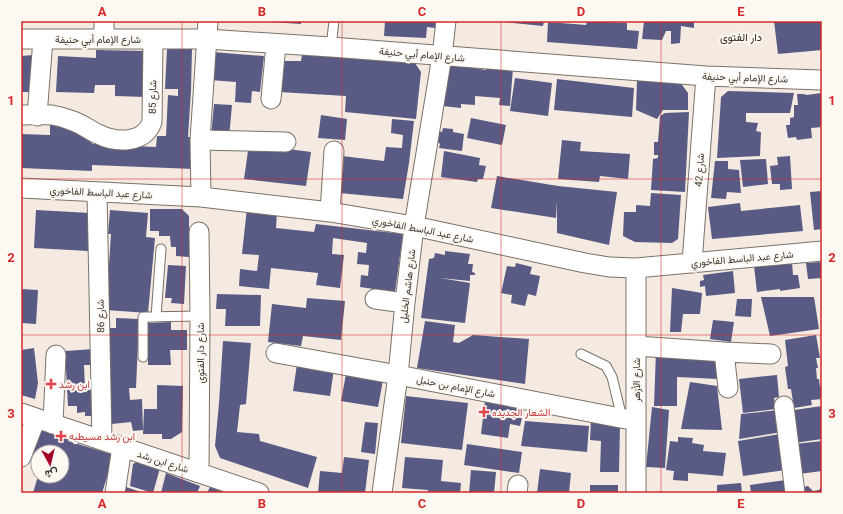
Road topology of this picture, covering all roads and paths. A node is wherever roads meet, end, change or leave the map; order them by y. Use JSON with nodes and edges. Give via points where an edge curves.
{"nodes":[{"id":1,"x":334,"y":21,"type":"edge"},
{"id":2,"x":446,"y":21,"type":"edge"},
{"id":3,"x":104,"y":30,"type":"edge"},
{"id":4,"x":208,"y":30,"type":"edge"},
{"id":5,"x":21,"y":39,"type":"edge"},
{"id":6,"x":43,"y":39,"type":"junction"},
{"id":7,"x":153,"y":39,"type":"junction"},
{"id":8,"x":276,"y":44,"type":"junction"},
{"id":9,"x":331,"y":47,"type":"junction"},
{"id":10,"x":442,"y":56,"type":"junction"},
{"id":11,"x":706,"y":76,"type":"junction"},
{"id":12,"x":822,"y":80,"type":"edge"},
{"id":13,"x":271,"y":99,"type":"dead end"},
{"id":14,"x":29,"y":115,"type":"edge"},
{"id":15,"x":200,"y":140,"type":"junction"},
{"id":16,"x":286,"y":142,"type":"dead end"},
{"id":17,"x":334,"y":151,"type":"dead end"},
{"id":18,"x":21,"y":188,"type":"edge"},
{"id":19,"x":97,"y":192,"type":"junction"},
{"id":20,"x":201,"y":197,"type":"junction"},
{"id":21,"x":330,"y":212,"type":"junction"},
{"id":22,"x":414,"y":226,"type":"junction"},
{"id":23,"x":199,"y":232,"type":"dead end"},
{"id":24,"x":161,"y":249,"type":"dead end"},
{"id":25,"x":822,"y":251,"type":"edge"},
{"id":26,"x":692,"y":263,"type":"junction"},
{"id":27,"x":636,"y":268,"type":"junction"},
{"id":28,"x":375,"y":299,"type":"dead end"},
{"id":29,"x":405,"y":303,"type":"junction"},
{"id":30,"x":156,"y":316,"type":"junction"},
{"id":31,"x":200,"y":316,"type":"junction"},
{"id":32,"x":636,"y":346,"type":"junction"},
{"id":33,"x":724,"y":352,"type":"junction"},
{"id":34,"x":276,"y":353,"type":"dead end"},
{"id":35,"x":581,"y":354,"type":"dead end"},
{"id":36,"x":771,"y":354,"type":"dead end"},
{"id":37,"x":56,"y":355,"type":"dead end"},
{"id":38,"x":143,"y":357,"type":"dead end"},
{"id":39,"x":398,"y":374,"type":"junction"},
{"id":40,"x":728,"y":388,"type":"dead end"},
{"id":41,"x":784,"y":406,"type":"dead end"},
{"id":42,"x":37,"y":419,"type":"edge"},
{"id":43,"x":629,"y":419,"type":"junction"},
{"id":44,"x":102,"y":440,"type":"junction"},
{"id":45,"x":122,"y":447,"type":"junction"},
{"id":46,"x":21,"y":457,"type":"edge"},
{"id":47,"x":199,"y":473,"type":"junction"},
{"id":48,"x":115,"y":493,"type":"edge"},
{"id":49,"x":259,"y":493,"type":"edge"},
{"id":50,"x":382,"y":493,"type":"edge"},
{"id":51,"x":636,"y":493,"type":"edge"},
{"id":52,"x":795,"y":493,"type":"edge"}],
"edges":[{"from":1,"to":9,"type":"lane"},
{"from":2,"to":10,"type":"street","name":"شارع هاشم الخليل"},
{"from":3,"to":6,"type":"street","name":"شارع الإمام أبي حنيفة"},
{"from":3,"to":7,"type":"street","name":"شارع الإمام أبي حنيفة"},
{"from":4,"to":7,"type":"street","name":"شارع الإمام أبي حنيفة"},
{"from":4,"to":8,"type":"street","name":"شارع الإمام أبي حنيفة"},
{"from":4,"to":15,"type":"street"},
{"from":5,"to":6,"type":"street","name":"شارع الإمام أبي حنيفة"},
{"from":6,"to":14,"type":"street","name":"شارع 85"},
{"from":7,"to":14,"type":"street","name":"شارع 85","via":[[152,122],[142,135],[133,139],[110,139],[70,120],[53,115]]},
{"from":8,"to":9,"type":"street","name":"شارع الإمام أبي حنيفة"},
{"from":8,"to":13,"type":"street"},
{"from":9,"to":10,"type":"street","name":"شارع الإمام أبي حنيفة"},
{"from":10,"to":11,"type":"street","name":"شارع الإمام أبي حنيفة"},
{"from":10,"to":22,"type":"street","name":"شارع هاشم الخليل"},
{"from":11,"to":12,"type":"street","name":"شارع الإمام أبي حنيفة"},
{"from":11,"to":26,"type":"street","name":"شارع 42"},
{"from":15,"to":16,"type":"street"},
{"from":15,"to":20,"type":"street"},
{"from":17,"to":21,"type":"street"},
{"from":18,"to":19,"type":"street","name":"شارع عبد الباسط الفاخوري"},
{"from":19,"to":20,"type":"street","name":"شارع عبد الباسط الفاخوري"},
{"from":19,"to":44,"type":"street","name":"شارع 86"},
{"from":20,"to":21,"type":"street","name":"شارع عبد الباسط الفاخوري"},
{"from":21,"to":22,"type":"street","name":"شارع عبد الباسط الفاخوري"},
{"from":22,"to":27,"type":"street","name":"شارع عبد الباسط الفاخوري","via":[[586,263]]},
{"from":22,"to":29,"type":"street","name":"شارع هاشم الخليل"},
{"from":23,"to":31,"type":"street","name":"شارع دار الفتوى"},
{"from":24,"to":30,"type":"lane"},
{"from":25,"to":26,"type":"street","name":"شارع عبد الباسط الفاخوري"},
{"from":26,"to":27,"type":"street","name":"شارع عبد الباسط الفاخوري"},
{"from":27,"to":32,"type":"street","name":"شارع الأزهر"},
{"from":28,"to":29,"type":"street"},
{"from":29,"to":39,"type":"street","name":"شارع هاشم الخليل"},
{"from":30,"to":31,"type":"lane"},
{"from":30,"to":38,"type":"lane","via":[[143,317]]},
{"from":31,"to":47,"type":"street","name":"شارع دار الفتوى"},
{"from":32,"to":33,"type":"street"},
{"from":32,"to":43,"type":"street","name":"شارع الأزهر"},
{"from":33,"to":36,"type":"street"},
{"from":33,"to":40,"type":"street"},
{"from":34,"to":39,"type":"street","name":"شارع الإمام بن حنبل"},
{"from":35,"to":43,"type":"lane","via":[[606,366]]},
{"from":37,"to":42,"type":"street"},
{"from":39,"to":43,"type":"street","name":"شارع الإمام بن حنبل"},
{"from":39,"to":50,"type":"street","name":"شارع هاشم الخليل"},
{"from":41,"to":52,"type":"street"},
{"from":42,"to":44,"type":"street","name":"شارع ابن رشد"},
{"from":42,"to":46,"type":"street"},
{"from":43,"to":51,"type":"street","name":"شارع الأزهر"},
{"from":44,"to":45,"type":"street","name":"شارع ابن رشد"},
{"from":45,"to":47,"type":"street","name":"شارع ابن رشد"},
{"from":45,"to":48,"type":"street"},
{"from":47,"to":49,"type":"street","name":"شارع ابن رشد"}]}
